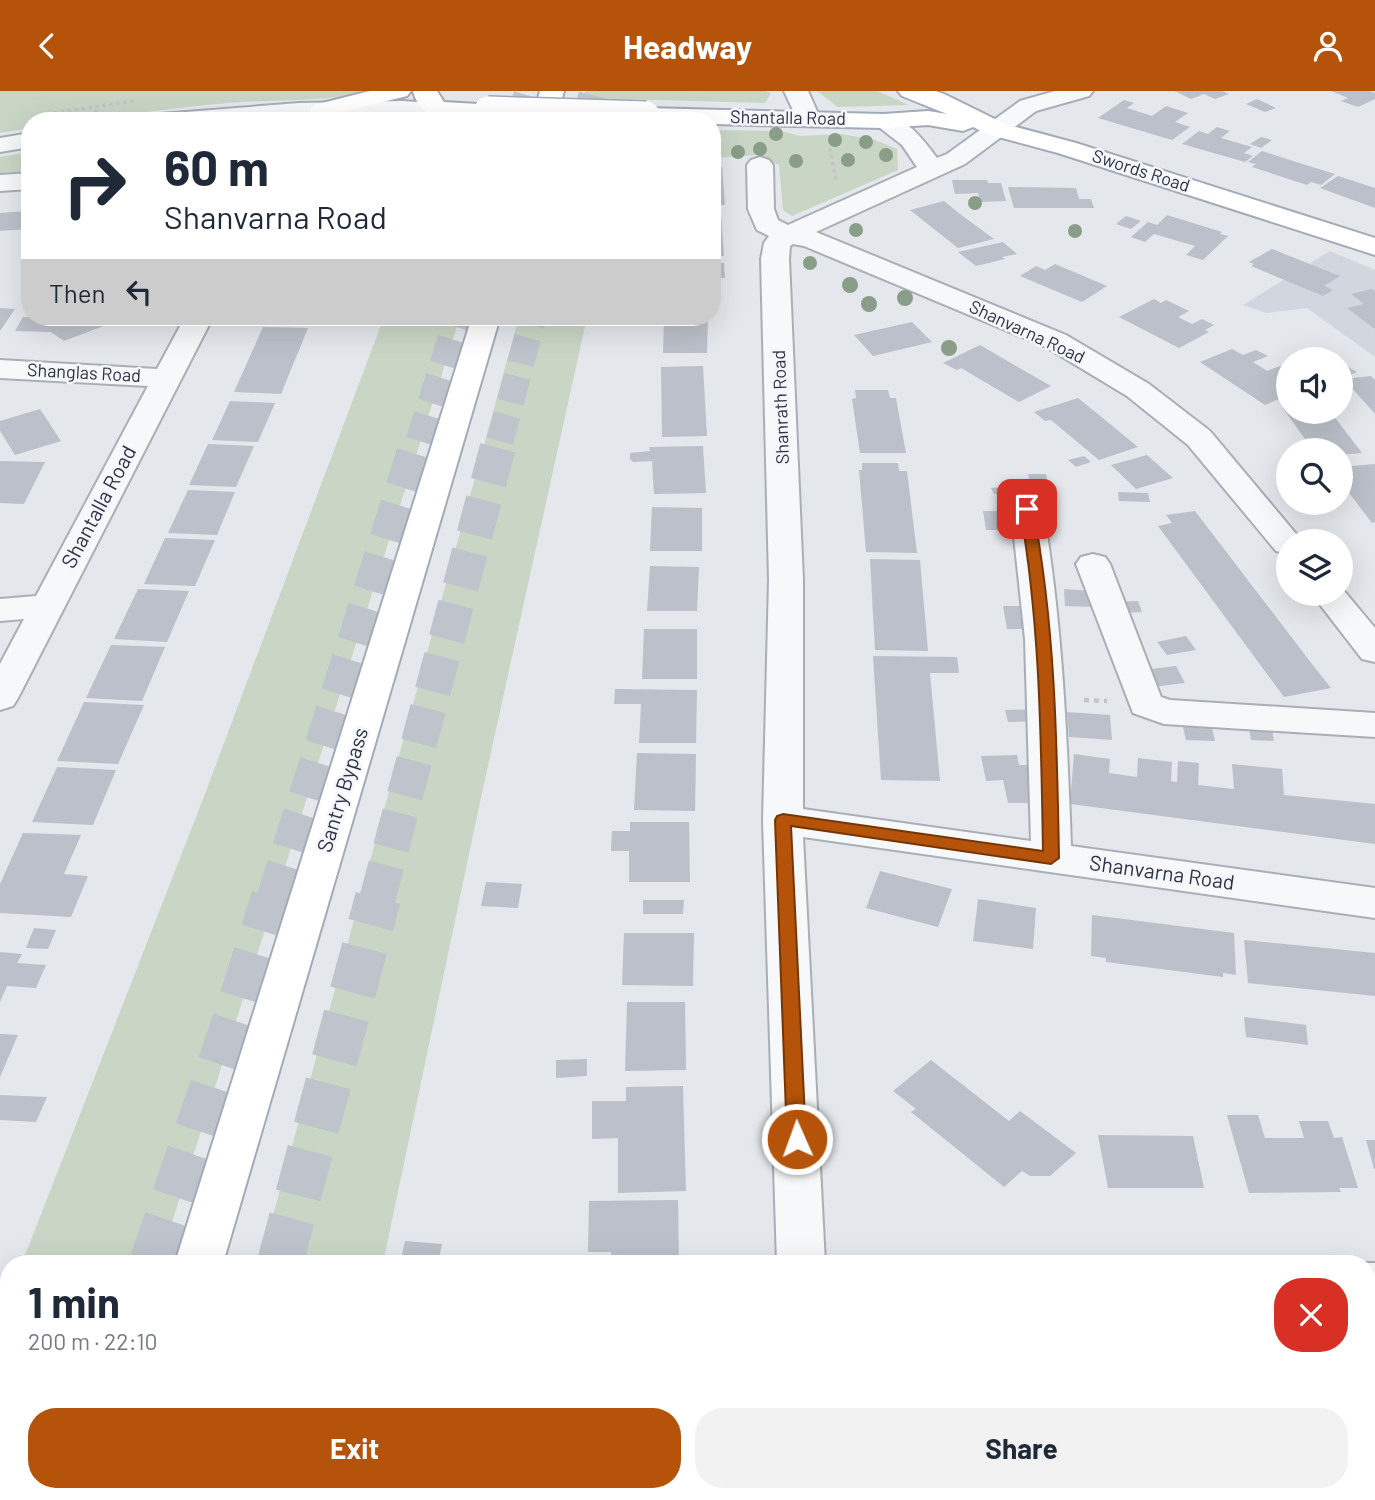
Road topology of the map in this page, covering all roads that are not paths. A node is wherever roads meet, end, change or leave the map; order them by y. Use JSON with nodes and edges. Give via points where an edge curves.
{"nodes":[{"id":1,"x":399,"y":91,"type":"edge"},
{"id":2,"x":552,"y":91,"type":"edge"},
{"id":3,"x":796,"y":91,"type":"edge"},
{"id":4,"x":910,"y":91,"type":"edge"},
{"id":5,"x":1081,"y":91,"type":"edge"},
{"id":6,"x":432,"y":100,"type":"edge"},
{"id":7,"x":322,"y":110,"type":"junction"},
{"id":8,"x":274,"y":112,"type":"edge"},
{"id":9,"x":546,"y":112,"type":"edge"},
{"id":10,"x":551,"y":112,"type":"edge"},
{"id":11,"x":721,"y":116,"type":"edge"},
{"id":12,"x":808,"y":118,"type":"junction"},
{"id":13,"x":883,"y":121,"type":"junction"},
{"id":14,"x":996,"y":129,"type":"junction"},
{"id":15,"x":21,"y":133,"type":"edge"},
{"id":16,"x":0,"y":145,"type":"edge"},
{"id":17,"x":760,"y":165,"type":"dead end"},
{"id":18,"x":932,"y":170,"type":"junction"},
{"id":19,"x":21,"y":182,"type":"edge"},
{"id":20,"x":0,"y":183,"type":"edge"},
{"id":21,"x":788,"y":235,"type":"junction"},
{"id":22,"x":1375,"y":247,"type":"edge"},
{"id":23,"x":194,"y":326,"type":"edge"},
{"id":24,"x":483,"y":326,"type":"edge"},
{"id":25,"x":0,"y":369,"type":"edge"},
{"id":26,"x":167,"y":378,"type":"junction"},
{"id":27,"x":1027,"y":509,"type":"dead end"},
{"id":28,"x":1276,"y":530,"type":"edge"},
{"id":29,"x":1093,"y":564,"type":"dead end"},
{"id":30,"x":46,"y":606,"type":"junction"},
{"id":31,"x":1339,"y":606,"type":"edge"},
{"id":32,"x":0,"y":610,"type":"edge"},
{"id":33,"x":1375,"y":651,"type":"edge"},
{"id":34,"x":0,"y":698,"type":"edge"},
{"id":35,"x":1375,"y":725,"type":"edge"},
{"id":36,"x":783,"y":820,"type":"junction"},
{"id":37,"x":1051,"y":858,"type":"junction"},
{"id":38,"x":1375,"y":903,"type":"edge"},
{"id":39,"x":202,"y":1255,"type":"edge"},
{"id":40,"x":801,"y":1255,"type":"edge"}],
"edges":[{"from":1,"to":7,"type":"main road"},
{"from":2,"to":9,"type":"main road"},
{"from":3,"to":12,"type":"street"},
{"from":4,"to":14,"type":"main road","name":"Swords Road"},
{"from":5,"to":14,"type":"street","via":[[1028,106]]},
{"from":6,"to":7,"type":"street","name":"Shantalla Road"},
{"from":6,"to":10,"type":"main road","name":"Shantalla Road","bridge":true,"via":[[488,110]]},
{"from":7,"to":8,"type":"street","name":"Shantalla Road"},
{"from":11,"to":12,"type":"main road","name":"Shantalla Road","bridge":true},
{"from":12,"to":13,"type":"main road","name":"Shantalla Road"},
{"from":13,"to":14,"type":"main road","name":"Shantalla Road","via":[[928,118]]},
{"from":13,"to":18,"type":"street","via":[[911,140]]},
{"from":14,"to":18,"type":"street","via":[[956,159]]},
{"from":14,"to":22,"type":"main road","name":"Swords Road"},
{"from":15,"to":16,"type":"street"},
{"from":17,"to":21,"type":"street","name":"Shanvarna Road","via":[[766,224]]},
{"from":18,"to":21,"type":"street"},
{"from":19,"to":20,"type":"street"},
{"from":21,"to":28,"type":"street","name":"Shanvarna Road","via":[[811,239],[1056,341],[1138,390],[1199,438]]},
{"from":21,"to":36,"type":"street","name":"Shanrath Road","via":[[777,243],[775,259],[786,580]]},
{"from":23,"to":26,"type":"street","name":"Shantalla Road"},
{"from":24,"to":39,"type":"main road","name":"Santry Bypass"},
{"from":25,"to":26,"type":"street","name":"Shanglas Road"},
{"from":26,"to":30,"type":"street","name":"Shantalla Road"},
{"from":27,"to":37,"type":"street","via":[[1048,698]]},
{"from":29,"to":35,"type":"street","via":[[1146,703],[1164,712]]},
{"from":30,"to":32,"type":"street"},
{"from":30,"to":34,"type":"street","name":"Shantalla Road"},
{"from":31,"to":33,"type":"street"},
{"from":36,"to":37,"type":"street","name":"Shanvarna Road"},
{"from":36,"to":40,"type":"street","name":"Shanrath Road"},
{"from":37,"to":38,"type":"street","name":"Shanvarna Road"}]}
